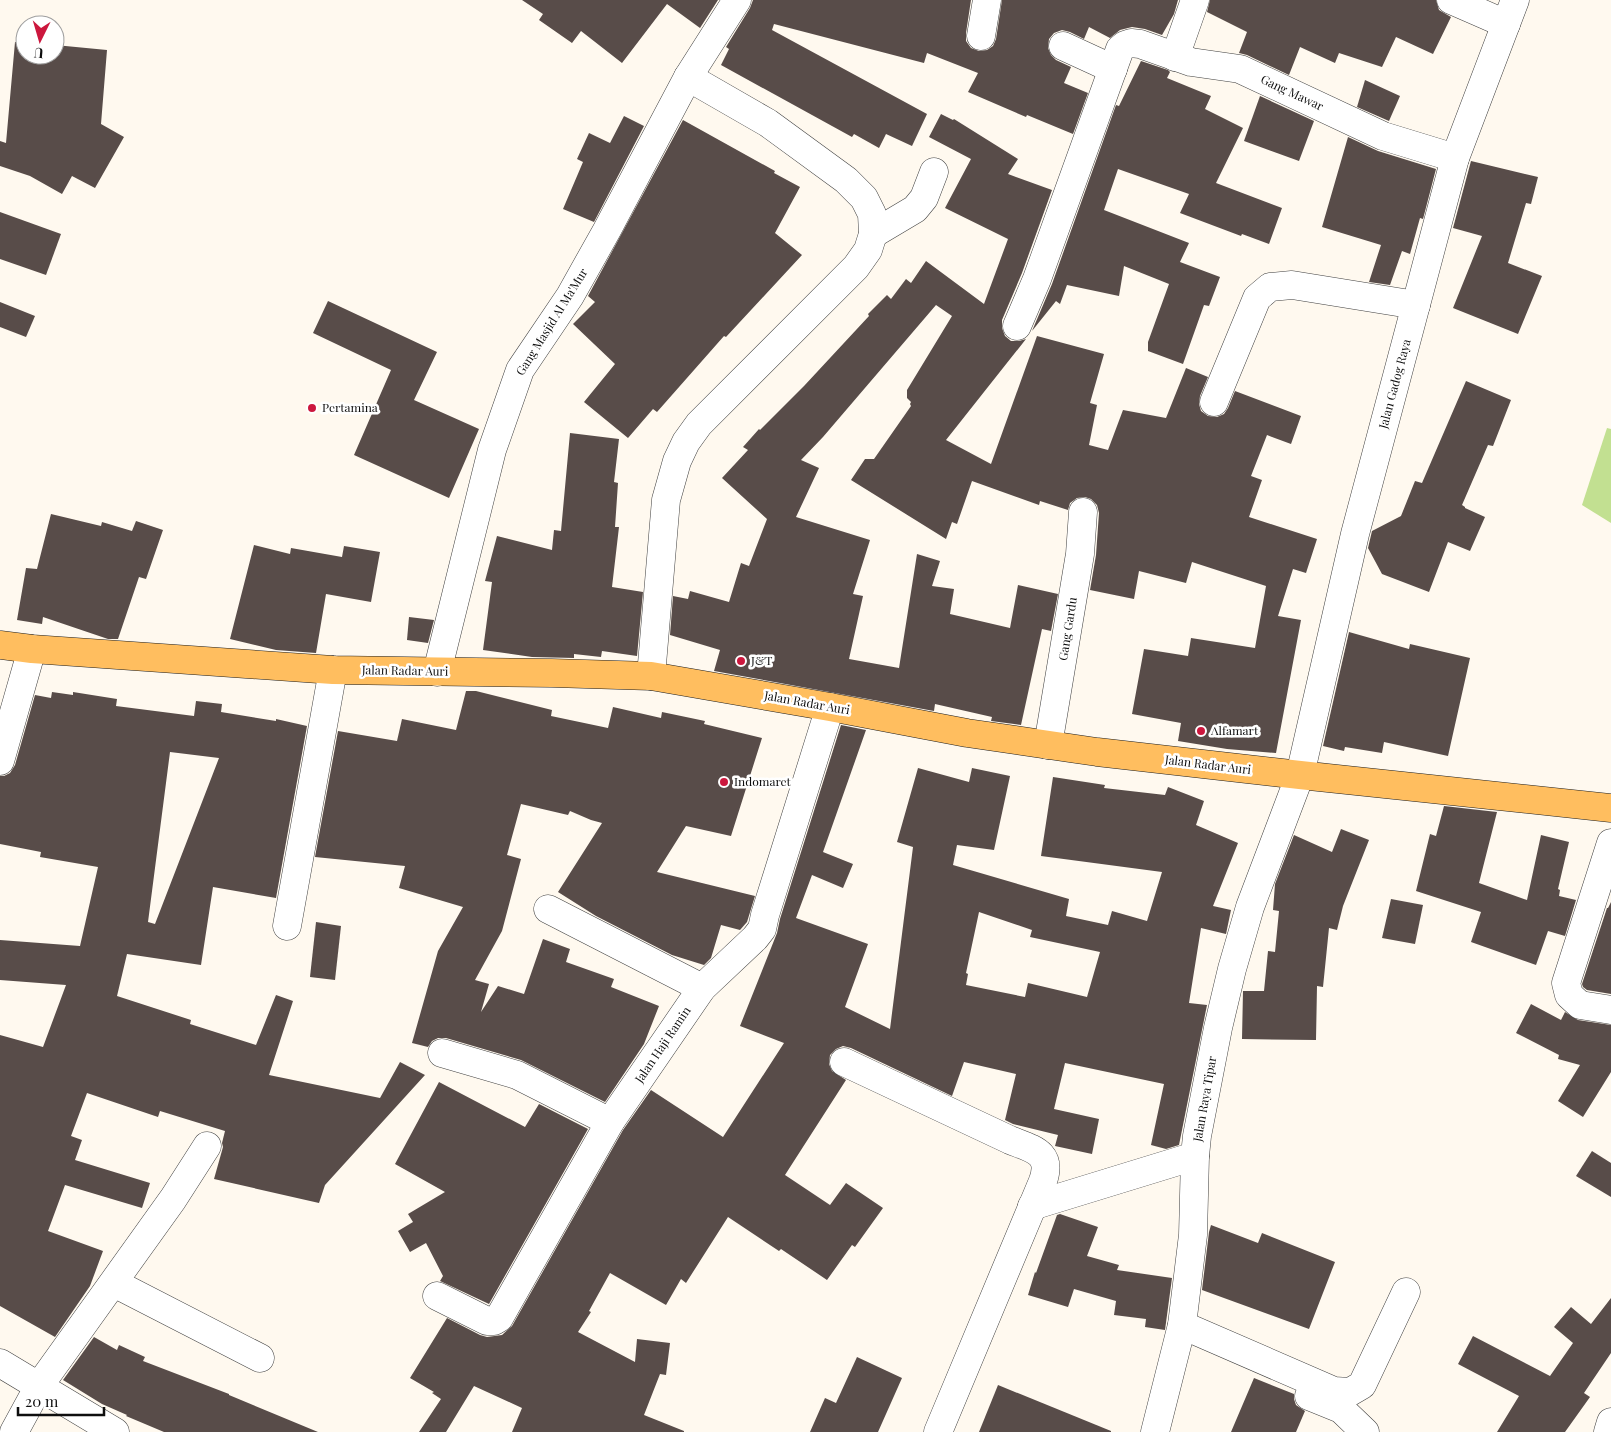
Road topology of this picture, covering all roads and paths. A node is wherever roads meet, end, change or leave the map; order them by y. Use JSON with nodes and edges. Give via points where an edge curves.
{"nodes":[{"id":1,"x":736,"y":0,"type":"edge"},
{"id":2,"x":987,"y":0,"type":"edge"},
{"id":3,"x":1195,"y":0,"type":"edge"},
{"id":4,"x":1451,"y":0,"type":"edge"},
{"id":5,"x":1511,"y":12,"type":"edge"},
{"id":6,"x":981,"y":36,"type":"dead end"},
{"id":7,"x":1063,"y":46,"type":"dead end"},
{"id":8,"x":1175,"y":57,"type":"junction"},
{"id":9,"x":1113,"y":70,"type":"junction"},
{"id":10,"x":688,"y":77,"type":"junction"},
{"id":11,"x":1455,"y":158,"type":"junction"},
{"id":12,"x":934,"y":172,"type":"dead end"},
{"id":13,"x":874,"y":234,"type":"junction"},
{"id":14,"x":1416,"y":305,"type":"junction"},
{"id":15,"x":1017,"y":326,"type":"dead end"},
{"id":16,"x":1214,"y":402,"type":"dead end"},
{"id":17,"x":1083,"y":512,"type":"dead end"},
{"id":18,"x":0,"y":645,"type":"edge"},
{"id":19,"x":32,"y":649,"type":"junction"},
{"id":20,"x":333,"y":670,"type":"junction"},
{"id":21,"x":437,"y":672,"type":"junction"},
{"id":22,"x":651,"y":676,"type":"junction"},
{"id":23,"x":830,"y":706,"type":"junction"},
{"id":24,"x":1048,"y":745,"type":"junction"},
{"id":25,"x":0,"y":761,"type":"edge"},
{"id":26,"x":1300,"y":775,"type":"junction"},
{"id":27,"x":1611,"y":808,"type":"edge"},
{"id":28,"x":1611,"y":843,"type":"edge"},
{"id":29,"x":548,"y":909,"type":"dead end"},
{"id":30,"x":287,"y":926,"type":"dead end"},
{"id":31,"x":702,"y":988,"type":"junction"},
{"id":32,"x":1611,"y":1010,"type":"edge"},
{"id":33,"x":442,"y":1053,"type":"dead end"},
{"id":34,"x":844,"y":1062,"type":"dead end"},
{"id":35,"x":610,"y":1122,"type":"junction"},
{"id":36,"x":207,"y":1146,"type":"dead end"},
{"id":37,"x":1195,"y":1156,"type":"junction"},
{"id":38,"x":1032,"y":1206,"type":"junction"},
{"id":39,"x":114,"y":1283,"type":"junction"},
{"id":40,"x":1406,"y":1292,"type":"dead end"},
{"id":41,"x":437,"y":1296,"type":"dead end"},
{"id":42,"x":1180,"y":1333,"type":"junction"},
{"id":43,"x":260,"y":1358,"type":"dead end"},
{"id":44,"x":0,"y":1363,"type":"edge"},
{"id":45,"x":39,"y":1386,"type":"junction"},
{"id":46,"x":1611,"y":1422,"type":"edge"},
{"id":47,"x":14,"y":1432,"type":"edge"},
{"id":48,"x":116,"y":1432,"type":"edge"},
{"id":49,"x":938,"y":1432,"type":"edge"},
{"id":50,"x":1155,"y":1432,"type":"edge"},
{"id":51,"x":1365,"y":1432,"type":"edge"},
{"id":52,"x":1608,"y":1432,"type":"edge"}],
"edges":[{"from":1,"to":10,"type":"street","name":"Gang Masjid Al Ma'Mur"},
{"from":2,"to":6,"type":"street"},
{"from":3,"to":8,"type":"street"},
{"from":4,"to":5,"type":"street"},
{"from":5,"to":11,"type":"street","name":"Jalan Gadog Raya"},
{"from":7,"to":9,"type":"street"},
{"from":8,"to":9,"type":"street","name":"Gang Mawar","via":[[1131,43],[1120,49]]},
{"from":8,"to":11,"type":"street","name":"Gang Mawar","via":[[1240,69],[1383,136]]},
{"from":9,"to":15,"type":"street"},
{"from":10,"to":13,"type":"street","via":[[768,123],[846,180],[864,198],[872,214]]},
{"from":10,"to":21,"type":"street","name":"Gang Masjid Al Ma'Mur","via":[[570,296],[520,370],[492,450]]},
{"from":11,"to":14,"type":"street","name":"Jalan Gadog Raya"},
{"from":12,"to":13,"type":"street","via":[[924,198],[915,209]]},
{"from":13,"to":22,"type":"street","via":[[856,268],[699,424],[686,442],[666,500]]},
{"from":14,"to":16,"type":"street","via":[[1292,285],[1270,286],[1257,298]]},
{"from":14,"to":26,"type":"street","name":"Jalan Gadog Raya","via":[[1355,534]]},
{"from":17,"to":24,"type":"street","name":"Gang Gardu","via":[[1080,554]]},
{"from":18,"to":19,"type":"main road","name":"Jalan Radar Auri"},
{"from":19,"to":20,"type":"main road","name":"Jalan Radar Auri"},
{"from":19,"to":25,"type":"street"},
{"from":20,"to":21,"type":"main road","name":"Jalan Radar Auri"},
{"from":20,"to":30,"type":"street"},
{"from":21,"to":22,"type":"main road","name":"Jalan Radar Auri"},
{"from":22,"to":23,"type":"main road","name":"Jalan Radar Auri"},
{"from":23,"to":24,"type":"main road","name":"Jalan Radar Auri","via":[[966,733]]},
{"from":23,"to":31,"type":"street","name":"Jalan Haji Ramin","via":[[762,929]]},
{"from":24,"to":26,"type":"main road","name":"Jalan Radar Auri"},
{"from":26,"to":27,"type":"main road","name":"Jalan Radar Auri"},
{"from":26,"to":37,"type":"street","name":"Jalan Raya Tipar","via":[[1250,907],[1232,969]]},
{"from":28,"to":32,"type":"street","via":[[1566,983],[1569,995],[1580,1005]]},
{"from":29,"to":31,"type":"street"},
{"from":31,"to":35,"type":"street","name":"Jalan Haji Ramin"},
{"from":33,"to":35,"type":"street","via":[[517,1075]]},
{"from":34,"to":38,"type":"street","via":[[1042,1154],[1045,1175]]},
{"from":35,"to":41,"type":"street","name":"Jalan Haji Ramin","via":[[499,1318],[487,1321]]},
{"from":36,"to":39,"type":"street"},
{"from":37,"to":38,"type":"street"},
{"from":37,"to":42,"type":"street","name":"Jalan Raya Tipar","via":[[1193,1235]]},
{"from":38,"to":49,"type":"street"},
{"from":39,"to":43,"type":"street"},
{"from":39,"to":45,"type":"street"},
{"from":40,"to":42,"type":"street","via":[[1362,1385],[1350,1392],[1334,1391]]},
{"from":42,"to":50,"type":"street","name":"Jalan Raya Tipar"},
{"from":42,"to":51,"type":"street","via":[[1341,1409]]},
{"from":44,"to":45,"type":"street"},
{"from":45,"to":47,"type":"street"},
{"from":45,"to":48,"type":"street"},
{"from":46,"to":52,"type":"street"}]}
